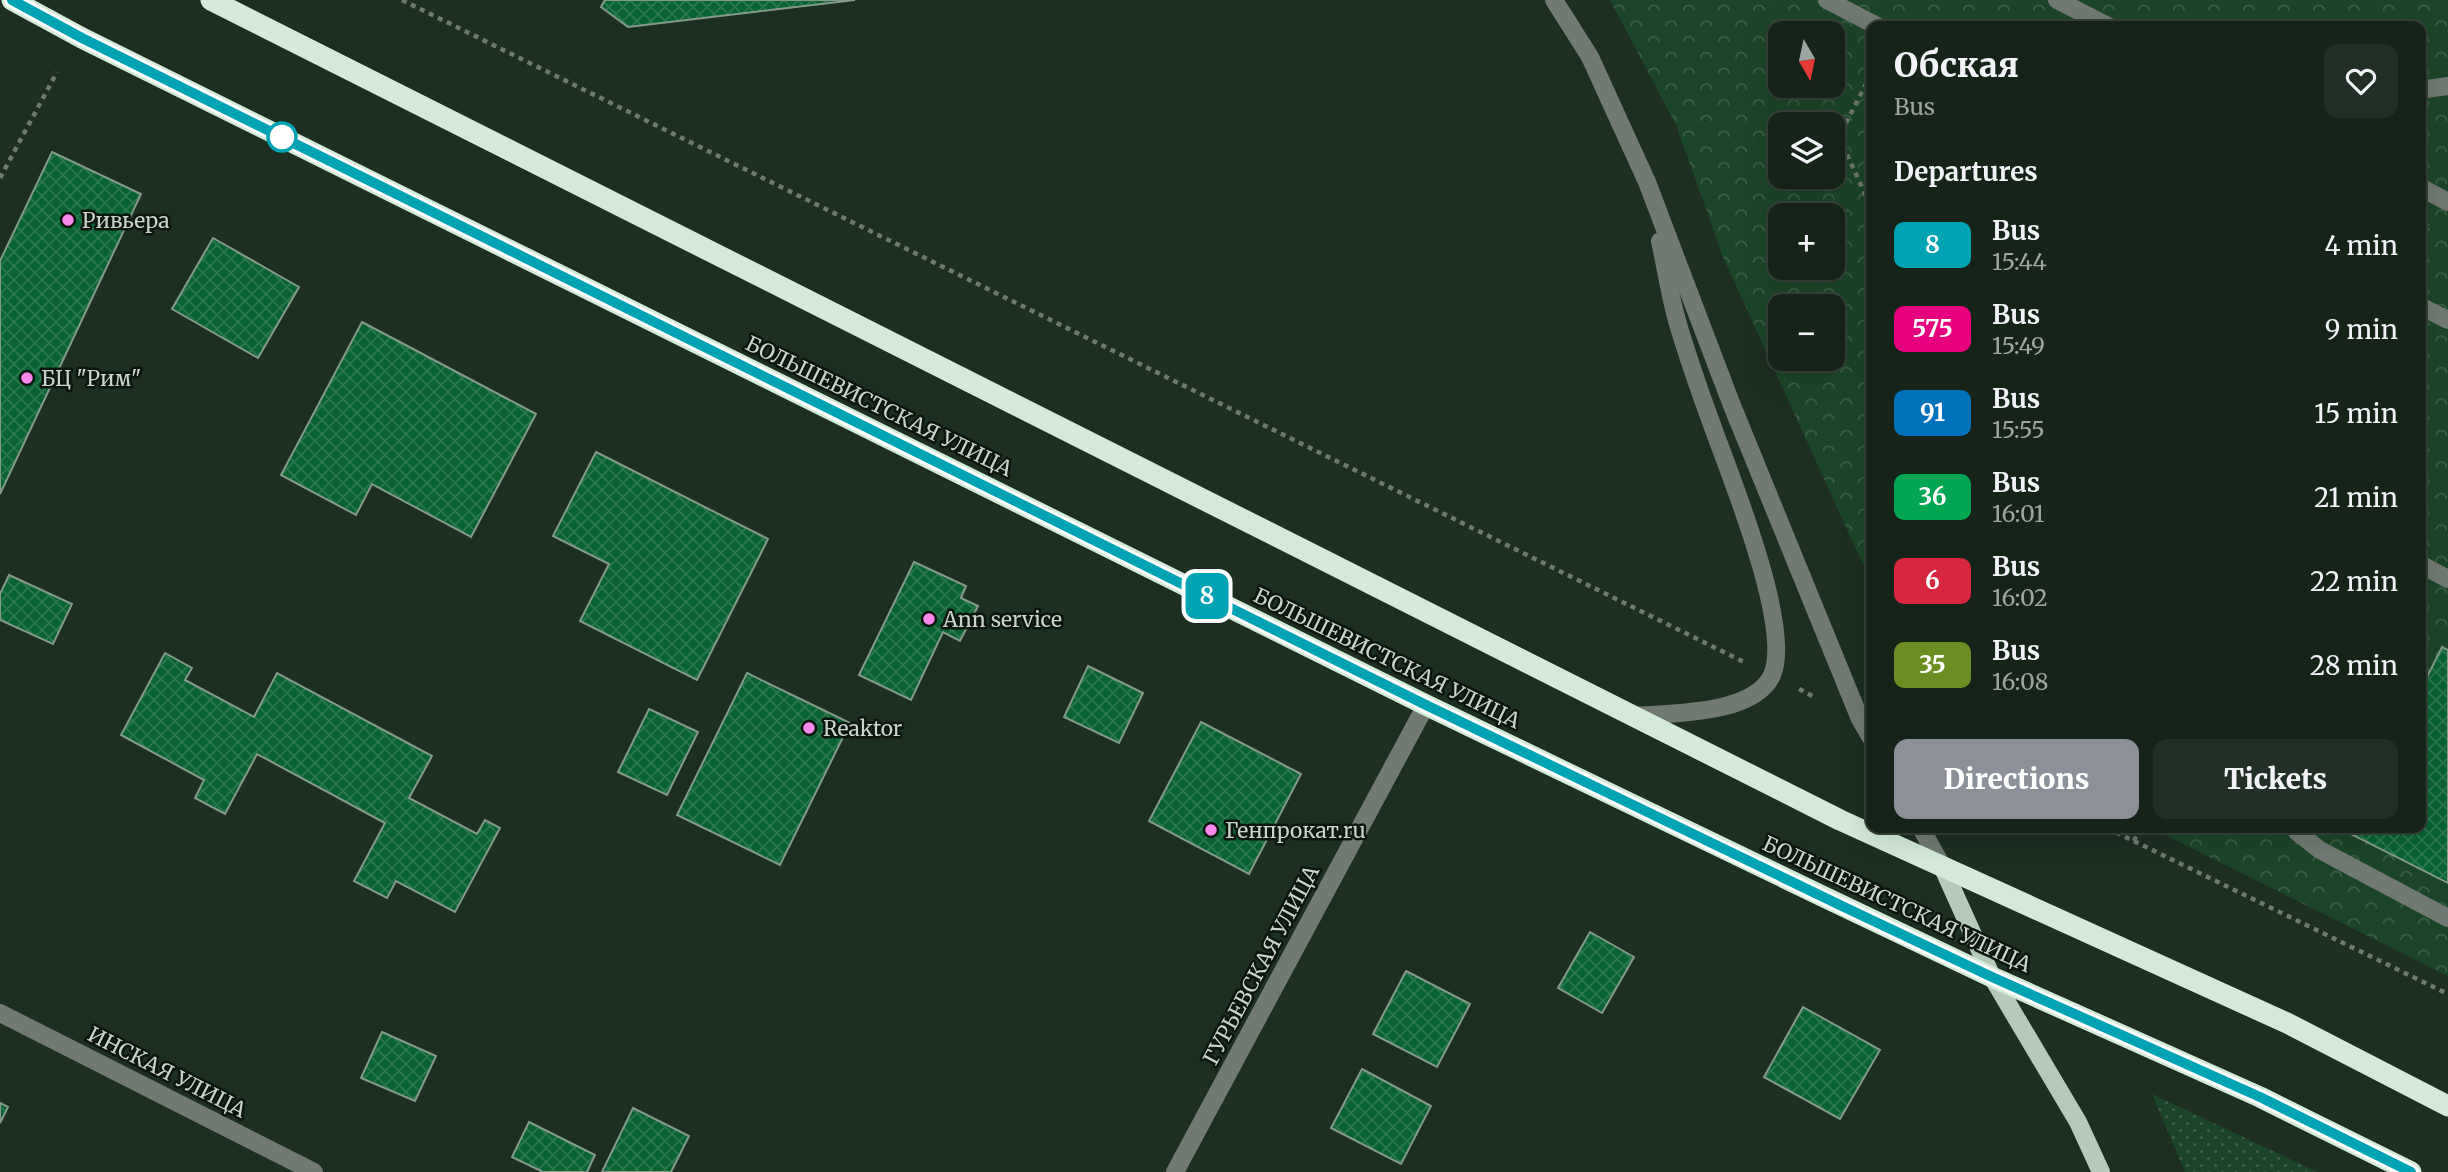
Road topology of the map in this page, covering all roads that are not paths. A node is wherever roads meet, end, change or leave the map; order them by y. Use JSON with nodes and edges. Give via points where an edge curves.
{"nodes":[{"id":1,"x":4,"y":0,"type":"edge"},
{"id":2,"x":12,"y":0,"type":"edge"},
{"id":3,"x":212,"y":0,"type":"edge"},
{"id":4,"x":1554,"y":0,"type":"edge"},
{"id":5,"x":1827,"y":0,"type":"edge"},
{"id":6,"x":2057,"y":0,"type":"edge"},
{"id":7,"x":0,"y":8,"type":"edge"},
{"id":8,"x":1867,"y":21,"type":"edge"},
{"id":9,"x":2098,"y":21,"type":"edge"},
{"id":10,"x":2448,"y":86,"type":"edge"},
{"id":11,"x":2426,"y":89,"type":"edge"},
{"id":12,"x":1647,"y":182,"type":"junction"},
{"id":13,"x":2426,"y":190,"type":"edge"},
{"id":14,"x":2448,"y":202,"type":"edge"},
{"id":15,"x":2426,"y":309,"type":"edge"},
{"id":16,"x":2448,"y":320,"type":"edge"},
{"id":17,"x":2426,"y":567,"type":"edge"},
{"id":18,"x":2448,"y":579,"type":"edge"},
{"id":19,"x":1426,"y":705,"type":"junction"},
{"id":20,"x":1634,"y":716,"type":"junction"},
{"id":21,"x":1866,"y":729,"type":"edge"},
{"id":22,"x":1866,"y":832,"type":"edge"},
{"id":23,"x":1869,"y":833,"type":"edge"},
{"id":24,"x":1924,"y":833,"type":"edge"},
{"id":25,"x":2298,"y":833,"type":"edge"},
{"id":26,"x":1942,"y":866,"type":"junction"},
{"id":27,"x":2448,"y":918,"type":"edge"},
{"id":28,"x":1992,"y":977,"type":"junction"},
{"id":29,"x":0,"y":1013,"type":"edge"},
{"id":30,"x":2448,"y":1106,"type":"edge"},
{"id":31,"x":314,"y":1172,"type":"edge"},
{"id":32,"x":1175,"y":1172,"type":"edge"},
{"id":33,"x":2101,"y":1172,"type":"edge"},
{"id":34,"x":2411,"y":1172,"type":"edge"}],
"edges":[{"from":1,"to":7,"type":"main road"},
{"from":2,"to":19,"type":"highway","name":"БОЛЬШЕВИСТСКАЯ УЛИЦА"},
{"from":3,"to":20,"type":"highway"},
{"from":4,"to":12,"type":"street","via":[[1590,57]]},
{"from":5,"to":8,"type":"street"},
{"from":6,"to":9,"type":"street"},
{"from":10,"to":11,"type":"street"},
{"from":12,"to":20,"type":"street","via":[[1678,322],[1756,547],[1777,651],[1772,676],[1759,692],[1703,711]]},
{"from":12,"to":21,"type":"street","via":[[1731,403]]},
{"from":13,"to":14,"type":"street"},
{"from":15,"to":16,"type":"street"},
{"from":17,"to":18,"type":"street"},
{"from":19,"to":28,"type":"highway","name":"БОЛЬШЕВИСТСКАЯ УЛИЦА"},
{"from":19,"to":32,"type":"street","name":"ГУРЬЕВСКАЯ УЛИЦА"},
{"from":20,"to":22,"type":"highway"},
{"from":23,"to":26,"type":"highway"},
{"from":24,"to":26,"type":"street"},
{"from":25,"to":27,"type":"street","via":[[2320,850]]},
{"from":26,"to":28,"type":"main road"},
{"from":26,"to":30,"type":"highway","via":[[2287,1023]]},
{"from":28,"to":33,"type":"main road","via":[[2078,1122]]},
{"from":28,"to":34,"type":"highway","name":"БОЛЬШЕВИСТСКАЯ УЛИЦА","via":[[2260,1097]]},
{"from":29,"to":31,"type":"street","name":"ИНСКАЯ УЛИЦА"}]}
